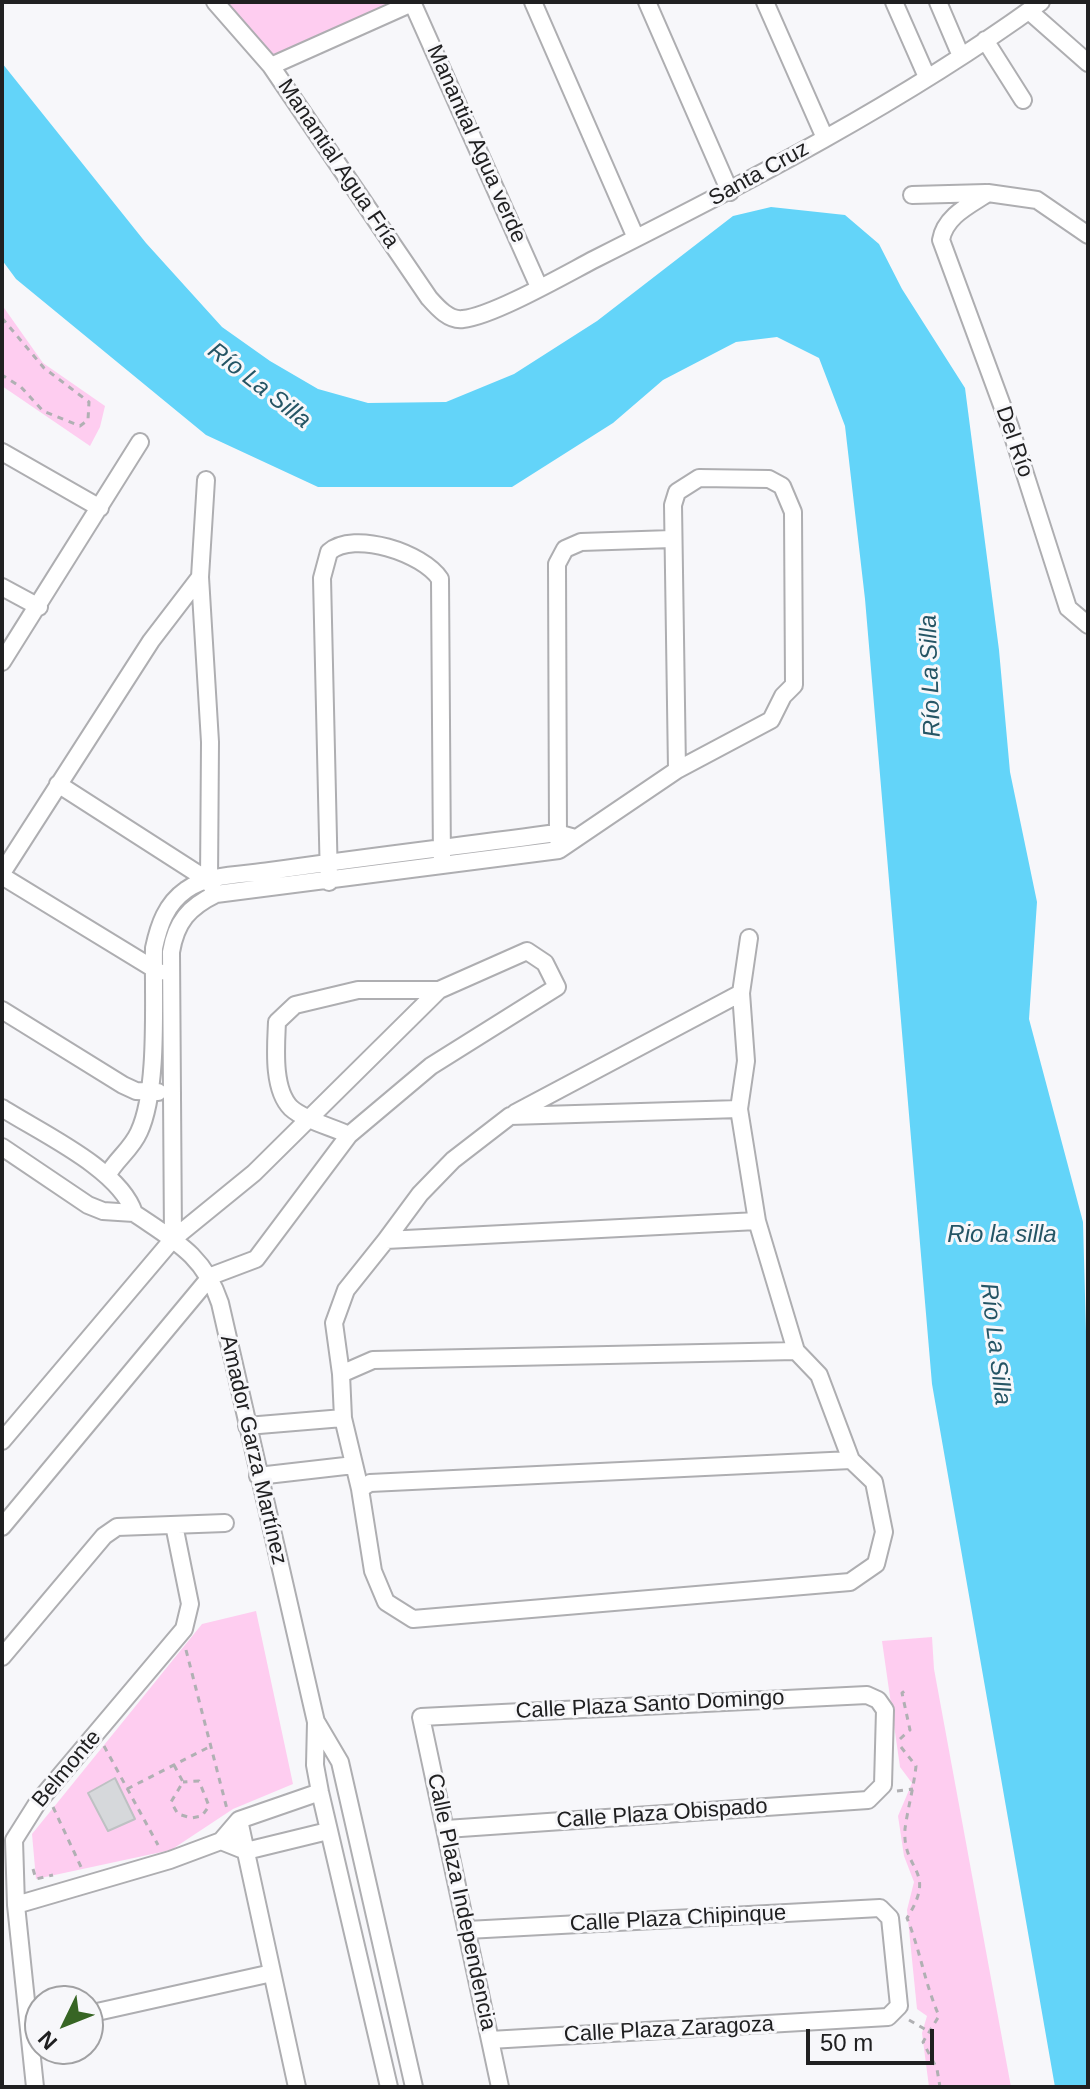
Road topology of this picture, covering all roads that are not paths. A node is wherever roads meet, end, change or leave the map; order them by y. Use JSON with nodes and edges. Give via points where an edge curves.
{"nodes":[{"id":1,"x":215,"y":2,"type":"edge"},
{"id":2,"x":412,"y":2,"type":"edge"},
{"id":3,"x":533,"y":2,"type":"edge"},
{"id":4,"x":647,"y":2,"type":"edge"},
{"id":5,"x":765,"y":2,"type":"edge"},
{"id":6,"x":894,"y":2,"type":"edge"},
{"id":7,"x":938,"y":2,"type":"edge"},
{"id":8,"x":1035,"y":7,"type":"edge"},
{"id":9,"x":985,"y":40,"type":"junction"},
{"id":10,"x":961,"y":56,"type":"junction"},
{"id":11,"x":1088,"y":63,"type":"edge"},
{"id":12,"x":271,"y":66,"type":"junction"},
{"id":13,"x":927,"y":77,"type":"junction"},
{"id":14,"x":1023,"y":100,"type":"dead end"},
{"id":15,"x":825,"y":138,"type":"junction"},
{"id":16,"x":730,"y":192,"type":"junction"},
{"id":17,"x":988,"y":193,"type":"junction"},
{"id":18,"x":912,"y":195,"type":"dead end"},
{"id":19,"x":1088,"y":235,"type":"edge"},
{"id":20,"x":636,"y":238,"type":"junction"},
{"id":21,"x":539,"y":287,"type":"junction"},
{"id":22,"x":463,"y":319,"type":"joint"},
{"id":23,"x":140,"y":442,"type":"dead end"},
{"id":24,"x":2,"y":452,"type":"edge"},
{"id":25,"x":206,"y":480,"type":"dead end"},
{"id":26,"x":100,"y":508,"type":"junction"},
{"id":27,"x":672,"y":539,"type":"junction"},
{"id":28,"x":200,"y":577,"type":"junction"},
{"id":29,"x":2,"y":587,"type":"edge"},
{"id":30,"x":39,"y":607,"type":"junction"},
{"id":31,"x":1088,"y":625,"type":"edge"},
{"id":32,"x":2,"y":662,"type":"edge"},
{"id":33,"x":677,"y":770,"type":"junction"},
{"id":34,"x":58,"y":784,"type":"junction"},
{"id":35,"x":558,"y":841,"type":"junction"},
{"id":36,"x":442,"y":857,"type":"junction"},
{"id":37,"x":327,"y":862,"type":"junction"},
{"id":38,"x":2,"y":874,"type":"edge"},
{"id":39,"x":329,"y":882,"type":"junction"},
{"id":40,"x":212,"y":887,"type":"junction"},
{"id":41,"x":749,"y":938,"type":"dead end"},
{"id":42,"x":154,"y":969,"type":"junction"},
{"id":43,"x":171,"y":978,"type":"junction"},
{"id":44,"x":439,"y":990,"type":"junction"},
{"id":45,"x":741,"y":993,"type":"junction"},
{"id":46,"x":2,"y":1010,"type":"edge"},
{"id":47,"x":149,"y":1092,"type":"junction"},
{"id":48,"x":171,"y":1092,"type":"junction"},
{"id":49,"x":2,"y":1108,"type":"edge"},
{"id":50,"x":739,"y":1109,"type":"junction"},
{"id":51,"x":308,"y":1116,"type":"junction"},
{"id":52,"x":510,"y":1116,"type":"junction"},
{"id":53,"x":349,"y":1135,"type":"junction"},
{"id":54,"x":2,"y":1147,"type":"edge"},
{"id":55,"x":107,"y":1176,"type":"junction"},
{"id":56,"x":134,"y":1213,"type":"junction"},
{"id":57,"x":757,"y":1221,"type":"junction"},
{"id":58,"x":173,"y":1239,"type":"junction"},
{"id":59,"x":386,"y":1240,"type":"junction"},
{"id":60,"x":211,"y":1276,"type":"junction"},
{"id":61,"x":796,"y":1351,"type":"junction"},
{"id":62,"x":341,"y":1374,"type":"junction"},
{"id":63,"x":343,"y":1418,"type":"junction"},
{"id":64,"x":247,"y":1426,"type":"junction"},
{"id":65,"x":2,"y":1441,"type":"edge"},
{"id":66,"x":851,"y":1460,"type":"junction"},
{"id":67,"x":354,"y":1465,"type":"junction"},
{"id":68,"x":258,"y":1476,"type":"junction"},
{"id":69,"x":360,"y":1489,"type":"junction"},
{"id":70,"x":4,"y":1519,"type":"edge"},
{"id":71,"x":225,"y":1523,"type":"dead end"},
{"id":72,"x":174,"y":1525,"type":"junction"},
{"id":73,"x":2,"y":1657,"type":"edge"},
{"id":74,"x":421,"y":1717,"type":"joint"},
{"id":75,"x":316,"y":1722,"type":"junction"},
{"id":76,"x":320,"y":1792,"type":"junction"},
{"id":77,"x":877,"y":1794,"type":"joint"},
{"id":78,"x":236,"y":1814,"type":"junction"},
{"id":79,"x":446,"y":1829,"type":"junction"},
{"id":80,"x":328,"y":1831,"type":"junction"},
{"id":81,"x":8,"y":1838,"type":"edge"},
{"id":82,"x":221,"y":1841,"type":"junction"},
{"id":83,"x":246,"y":1851,"type":"junction"},
{"id":84,"x":16,"y":1905,"type":"junction"},
{"id":85,"x":467,"y":1930,"type":"junction"},
{"id":86,"x":272,"y":1973,"type":"junction"},
{"id":87,"x":28,"y":1985,"type":"edge"},
{"id":88,"x":104,"y":2010,"type":"edge"},
{"id":89,"x":895,"y":2013,"type":"joint"},
{"id":90,"x":490,"y":2040,"type":"junction"},
{"id":91,"x":35,"y":2065,"type":"edge"},
{"id":92,"x":35,"y":2087,"type":"edge"},
{"id":93,"x":297,"y":2087,"type":"edge"},
{"id":94,"x":389,"y":2087,"type":"edge"},
{"id":95,"x":414,"y":2087,"type":"edge"},
{"id":96,"x":500,"y":2087,"type":"edge"}],
"edges":[{"from":1,"to":12,"type":"street","name":"Manantial Agua Fría"},
{"from":2,"to":12,"type":"street"},
{"from":2,"to":21,"type":"street","name":"Manantial Agua verde"},
{"from":3,"to":20,"type":"street"},
{"from":4,"to":16,"type":"street"},
{"from":5,"to":15,"type":"street"},
{"from":6,"to":13,"type":"street"},
{"from":7,"to":10,"type":"street"},
{"from":8,"to":9,"type":"street","name":"Santa Cruz"},
{"from":8,"to":11,"type":"street"},
{"from":9,"to":10,"type":"street","name":"Santa Cruz"},
{"from":9,"to":14,"type":"street"},
{"from":10,"to":13,"type":"street","name":"Santa Cruz"},
{"from":12,"to":22,"type":"street","name":"Manantial Agua Fría","via":[[429,298],[447,315]]},
{"from":13,"to":15,"type":"street","name":"Santa Cruz"},
{"from":15,"to":16,"type":"street","name":"Santa Cruz"},
{"from":16,"to":20,"type":"street","name":"Santa Cruz"},
{"from":17,"to":18,"type":"street"},
{"from":17,"to":19,"type":"street","via":[[1037,200]]},
{"from":17,"to":31,"type":"street","name":"Del Río","via":[[945,226],[944,253],[1010,427],[1068,608]]},
{"from":20,"to":21,"type":"street","name":"Santa Cruz"},
{"from":21,"to":22,"type":"street","name":"Santa Cruz"},
{"from":23,"to":26,"type":"street"},
{"from":24,"to":26,"type":"street"},
{"from":25,"to":28,"type":"street"},
{"from":26,"to":30,"type":"street"},
{"from":27,"to":33,"type":"street"},
{"from":27,"to":33,"type":"street","via":[[677,492],[699,478],[769,479],[790,498],[794,685],[771,720]]},
{"from":27,"to":35,"type":"street","via":[[581,542],[565,549],[557,564]]},
{"from":28,"to":34,"type":"street","via":[[162,625]]},
{"from":28,"to":40,"type":"street"},
{"from":29,"to":30,"type":"street"},
{"from":30,"to":32,"type":"street"},
{"from":33,"to":35,"type":"street","via":[[575,838]]},
{"from":34,"to":38,"type":"street"},
{"from":34,"to":40,"type":"street"},
{"from":35,"to":36,"type":"street"},
{"from":36,"to":37,"type":"street"},
{"from":36,"to":37,"type":"street","via":[[440,579],[409,553],[342,544],[329,552],[322,578]]},
{"from":36,"to":39,"type":"street"},
{"from":37,"to":39,"type":"street"},
{"from":37,"to":40,"type":"street"},
{"from":38,"to":42,"type":"street"},
{"from":39,"to":40,"type":"street"},
{"from":40,"to":42,"type":"street","via":[[187,889],[170,906],[159,925]]},
{"from":40,"to":43,"type":"street","via":[[182,919],[171,952]]},
{"from":41,"to":45,"type":"street"},
{"from":42,"to":43,"type":"street"},
{"from":42,"to":47,"type":"street"},
{"from":43,"to":48,"type":"street"},
{"from":44,"to":51,"type":"street"},
{"from":44,"to":51,"type":"street","via":[[358,990],[295,1005],[277,1022],[275,1055],[285,1099],[293,1110]]},
{"from":44,"to":53,"type":"street","via":[[527,951],[545,963],[557,987],[431,1066]]},
{"from":45,"to":50,"type":"street","via":[[746,1061]]},
{"from":45,"to":52,"type":"street"},
{"from":46,"to":47,"type":"street","via":[[123,1085]]},
{"from":47,"to":48,"type":"street"},
{"from":47,"to":55,"type":"street","via":[[138,1136]]},
{"from":48,"to":58,"type":"street"},
{"from":49,"to":55,"type":"street"},
{"from":50,"to":52,"type":"street"},
{"from":50,"to":57,"type":"street"},
{"from":51,"to":53,"type":"street"},
{"from":51,"to":58,"type":"street","via":[[254,1173]]},
{"from":52,"to":59,"type":"street","via":[[453,1160]]},
{"from":53,"to":60,"type":"street","via":[[256,1259]]},
{"from":54,"to":56,"type":"street","via":[[88,1205]]},
{"from":55,"to":56,"type":"street","via":[[130,1200]]},
{"from":56,"to":58,"type":"street"},
{"from":57,"to":59,"type":"street"},
{"from":57,"to":61,"type":"street"},
{"from":58,"to":60,"type":"street"},
{"from":58,"to":65,"type":"street"},
{"from":59,"to":62,"type":"street","via":[[346,1290],[334,1323]]},
{"from":60,"to":64,"type":"street","name":"Amador Garza Martínez"},
{"from":60,"to":70,"type":"street"},
{"from":61,"to":62,"type":"street","via":[[373,1360]]},
{"from":61,"to":66,"type":"street","via":[[819,1375]]},
{"from":62,"to":63,"type":"street"},
{"from":63,"to":64,"type":"street"},
{"from":63,"to":67,"type":"street"},
{"from":64,"to":68,"type":"street","name":"Amador Garza Martínez"},
{"from":66,"to":69,"type":"street","via":[[370,1483]]},
{"from":66,"to":69,"type":"street","via":[[874,1482],[884,1532],[876,1564],[850,1582],[413,1619],[386,1602],[367,1540]]},
{"from":67,"to":68,"type":"street"},
{"from":67,"to":69,"type":"street"},
{"from":68,"to":75,"type":"street","name":"Amador Garza Martínez"},
{"from":71,"to":72,"type":"street"},
{"from":72,"to":73,"type":"street","via":[[117,1527],[104,1536]]},
{"from":72,"to":81,"type":"street","name":"Belmonte","via":[[190,1604],[184,1629]]},
{"from":74,"to":77,"type":"street","name":"Calle Plaza Santo Domingo","via":[[867,1695],[885,1710],[883,1785]]},
{"from":74,"to":79,"type":"street","name":"Calle Plaza Independencia"},
{"from":75,"to":76,"type":"street","name":"Amador Garza Martínez"},
{"from":75,"to":95,"type":"street","name":"Amador Garza Martínez","via":[[340,1762]]},
{"from":76,"to":78,"type":"street"},
{"from":76,"to":80,"type":"street","name":"Amador Garza Martínez"},
{"from":77,"to":79,"type":"street","name":"Calle Plaza Obispado","via":[[868,1800]]},
{"from":78,"to":82,"type":"street"},
{"from":78,"to":83,"type":"street"},
{"from":79,"to":85,"type":"street","name":"Calle Plaza Independencia"},
{"from":80,"to":83,"type":"street"},
{"from":80,"to":94,"type":"street","name":"Amador Garza Martínez"},
{"from":81,"to":84,"type":"street","name":"Belmonte"},
{"from":82,"to":83,"type":"street"},
{"from":82,"to":84,"type":"street","via":[[120,1877]]},
{"from":83,"to":86,"type":"street"},
{"from":84,"to":87,"type":"street","name":"Belmonte"},
{"from":85,"to":89,"type":"street","name":"Calle Plaza Chipinque","via":[[880,1908],[887,1912],[899,2006]]},
{"from":85,"to":90,"type":"street","name":"Calle Plaza Independencia"},
{"from":86,"to":88,"type":"street"},
{"from":86,"to":93,"type":"street"},
{"from":89,"to":90,"type":"street","name":"Calle Plaza Zaragoza"},
{"from":90,"to":96,"type":"street","name":"Calle Plaza Independencia"},
{"from":91,"to":92,"type":"street","name":"Belmonte"}]}
